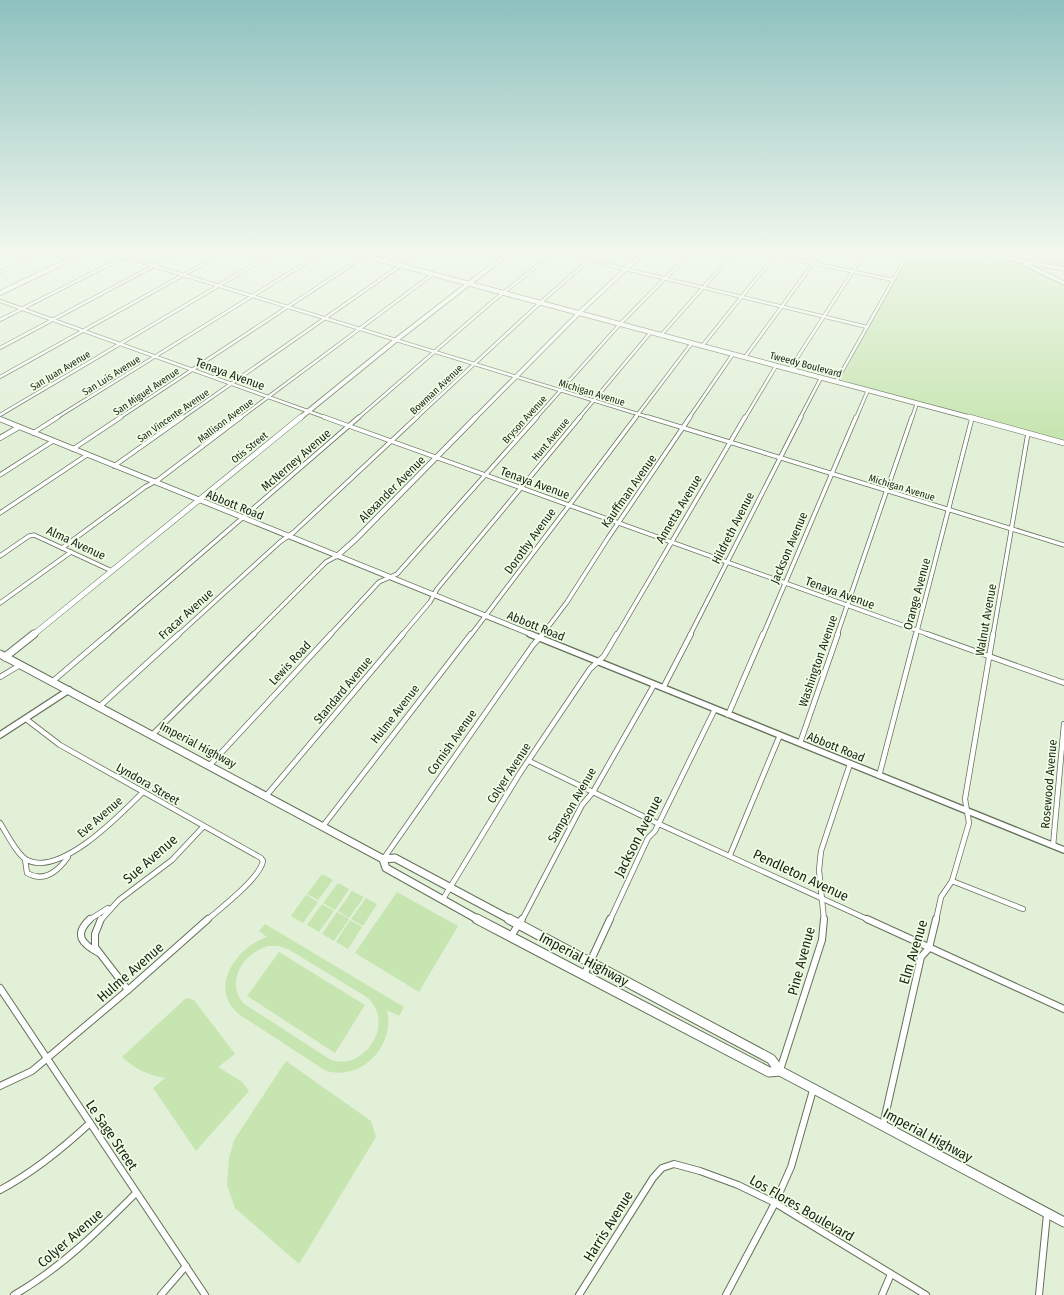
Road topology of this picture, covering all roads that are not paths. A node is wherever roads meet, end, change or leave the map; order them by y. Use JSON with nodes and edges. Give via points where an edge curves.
{"nodes":[{"id":1,"x":11,"y":314,"type":"edge"},
{"id":2,"x":36,"y":314,"type":"edge"},
{"id":3,"x":63,"y":314,"type":"edge"},
{"id":4,"x":113,"y":314,"type":"edge"},
{"id":5,"x":169,"y":314,"type":"edge"},
{"id":6,"x":223,"y":314,"type":"edge"},
{"id":7,"x":277,"y":314,"type":"edge"},
{"id":8,"x":312,"y":314,"type":"edge"},
{"id":9,"x":329,"y":314,"type":"edge"},
{"id":10,"x":379,"y":314,"type":"edge"},
{"id":11,"x":428,"y":314,"type":"edge"},
{"id":12,"x":479,"y":314,"type":"edge"},
{"id":13,"x":527,"y":314,"type":"edge"},
{"id":14,"x":578,"y":314,"type":"edge"},
{"id":15,"x":584,"y":314,"type":"edge"},
{"id":16,"x":629,"y":314,"type":"edge"},
{"id":17,"x":679,"y":314,"type":"edge"},
{"id":18,"x":728,"y":314,"type":"edge"},
{"id":19,"x":776,"y":314,"type":"edge"},
{"id":20,"x":817,"y":314,"type":"edge"},
{"id":21,"x":874,"y":314,"type":"edge"},
{"id":22,"x":824,"y":316,"type":"junction"},
{"id":23,"x":324,"y":318,"type":"junction"},
{"id":24,"x":0,"y":320,"type":"edge"},
{"id":25,"x":52,"y":320,"type":"junction"},
{"id":26,"x":620,"y":324,"type":"junction"},
{"id":27,"x":867,"y":326,"type":"junction"},
{"id":28,"x":359,"y":329,"type":"junction"},
{"id":29,"x":83,"y":331,"type":"junction"},
{"id":30,"x":651,"y":332,"type":"junction"},
{"id":31,"x":661,"y":335,"type":"junction"},
{"id":32,"x":396,"y":340,"type":"junction"},
{"id":33,"x":692,"y":343,"type":"junction"},
{"id":34,"x":119,"y":344,"type":"junction"},
{"id":35,"x":702,"y":346,"type":"junction"},
{"id":36,"x":0,"y":348,"type":"edge"},
{"id":37,"x":435,"y":352,"type":"junction"},
{"id":38,"x":733,"y":354,"type":"junction"},
{"id":39,"x":155,"y":357,"type":"junction"},
{"id":40,"x":745,"y":357,"type":"junction"},
{"id":41,"x":474,"y":364,"type":"junction"},
{"id":42,"x":776,"y":366,"type":"junction"},
{"id":43,"x":790,"y":369,"type":"junction"},
{"id":44,"x":192,"y":370,"type":"junction"},
{"id":45,"x":0,"y":377,"type":"edge"},
{"id":46,"x":516,"y":377,"type":"junction"},
{"id":47,"x":821,"y":378,"type":"junction"},
{"id":48,"x":836,"y":382,"type":"junction"},
{"id":49,"x":232,"y":384,"type":"junction"},
{"id":50,"x":868,"y":390,"type":"junction"},
{"id":51,"x":560,"y":391,"type":"junction"},
{"id":52,"x":268,"y":397,"type":"junction"},
{"id":53,"x":593,"y":401,"type":"junction"},
{"id":54,"x":917,"y":403,"type":"junction"},
{"id":55,"x":308,"y":412,"type":"junction"},
{"id":56,"x":638,"y":414,"type":"junction"},
{"id":57,"x":0,"y":415,"type":"edge"},
{"id":58,"x":972,"y":418,"type":"junction"},
{"id":59,"x":0,"y":419,"type":"edge"},
{"id":60,"x":349,"y":426,"type":"junction"},
{"id":61,"x":19,"y":427,"type":"junction"},
{"id":62,"x":683,"y":428,"type":"junction"},
{"id":63,"x":33,"y":433,"type":"junction"},
{"id":64,"x":1028,"y":433,"type":"junction"},
{"id":65,"x":0,"y":438,"type":"edge"},
{"id":66,"x":53,"y":441,"type":"junction"},
{"id":67,"x":391,"y":441,"type":"junction"},
{"id":68,"x":731,"y":443,"type":"junction"},
{"id":69,"x":1064,"y":443,"type":"edge"},
{"id":70,"x":73,"y":449,"type":"junction"},
{"id":71,"x":87,"y":455,"type":"junction"},
{"id":72,"x":437,"y":458,"type":"junction"},
{"id":73,"x":781,"y":458,"type":"junction"},
{"id":74,"x":114,"y":466,"type":"junction"},
{"id":75,"x":0,"y":474,"type":"edge"},
{"id":76,"x":832,"y":474,"type":"junction"},
{"id":77,"x":485,"y":475,"type":"junction"},
{"id":78,"x":154,"y":482,"type":"junction"},
{"id":79,"x":520,"y":487,"type":"junction"},
{"id":80,"x":887,"y":491,"type":"junction"},
{"id":81,"x":199,"y":501,"type":"junction"},
{"id":82,"x":568,"y":505,"type":"junction"},
{"id":83,"x":949,"y":510,"type":"junction"},
{"id":84,"x":0,"y":513,"type":"edge"},
{"id":85,"x":244,"y":519,"type":"junction"},
{"id":86,"x":618,"y":523,"type":"junction"},
{"id":87,"x":1012,"y":530,"type":"junction"},
{"id":88,"x":287,"y":536,"type":"junction"},
{"id":89,"x":672,"y":542,"type":"junction"},
{"id":90,"x":1064,"y":545,"type":"edge"},
{"id":91,"x":62,"y":548,"type":"junction"},
{"id":92,"x":71,"y":552,"type":"junction"},
{"id":93,"x":0,"y":556,"type":"edge"},
{"id":94,"x":337,"y":556,"type":"junction"},
{"id":95,"x":727,"y":562,"type":"junction"},
{"id":96,"x":112,"y":571,"type":"junction"},
{"id":97,"x":388,"y":577,"type":"junction"},
{"id":98,"x":786,"y":583,"type":"junction"},
{"id":99,"x":434,"y":596,"type":"junction"},
{"id":100,"x":0,"y":603,"type":"edge"},
{"id":101,"x":847,"y":606,"type":"junction"},
{"id":102,"x":485,"y":616,"type":"junction"},
{"id":103,"x":918,"y":631,"type":"junction"},
{"id":104,"x":540,"y":638,"type":"junction"},
{"id":105,"x":2,"y":655,"type":"edge"},
{"id":106,"x":990,"y":657,"type":"junction"},
{"id":107,"x":597,"y":662,"type":"junction"},
{"id":108,"x":20,"y":665,"type":"junction"},
{"id":109,"x":0,"y":677,"type":"edge"},
{"id":110,"x":53,"y":681,"type":"junction"},
{"id":111,"x":1064,"y":683,"type":"edge"},
{"id":112,"x":654,"y":685,"type":"junction"},
{"id":113,"x":663,"y":688,"type":"junction"},
{"id":114,"x":69,"y":690,"type":"junction"},
{"id":115,"x":99,"y":707,"type":"junction"},
{"id":116,"x":715,"y":709,"type":"junction"},
{"id":117,"x":728,"y":715,"type":"junction"},
{"id":118,"x":26,"y":719,"type":"junction"},
{"id":119,"x":1064,"y":724,"type":"edge"},
{"id":120,"x":0,"y":735,"type":"edge"},
{"id":121,"x":152,"y":735,"type":"junction"},
{"id":122,"x":780,"y":735,"type":"junction"},
{"id":123,"x":800,"y":744,"type":"junction"},
{"id":124,"x":529,"y":761,"type":"junction"},
{"id":125,"x":850,"y":764,"type":"junction"},
{"id":126,"x":209,"y":766,"type":"junction"},
{"id":127,"x":879,"y":776,"type":"junction"},
{"id":128,"x":143,"y":792,"type":"junction"},
{"id":129,"x":593,"y":792,"type":"junction"},
{"id":130,"x":266,"y":796,"type":"junction"},
{"id":131,"x":966,"y":811,"type":"junction"},
{"id":132,"x":0,"y":823,"type":"edge"},
{"id":133,"x":659,"y":824,"type":"junction"},
{"id":134,"x":203,"y":826,"type":"junction"},
{"id":135,"x":322,"y":826,"type":"junction"},
{"id":136,"x":1053,"y":846,"type":"junction"},
{"id":137,"x":1064,"y":850,"type":"edge"},
{"id":138,"x":70,"y":855,"type":"junction"},
{"id":139,"x":730,"y":855,"type":"junction"},
{"id":140,"x":26,"y":859,"type":"junction"},
{"id":141,"x":383,"y":859,"type":"junction"},
{"id":142,"x":263,"y":861,"type":"joint"},
{"id":143,"x":952,"y":881,"type":"junction"},
{"id":144,"x":450,"y":888,"type":"junction"},
{"id":145,"x":821,"y":897,"type":"junction"},
{"id":146,"x":443,"y":899,"type":"junction"},
{"id":147,"x":110,"y":907,"type":"junction"},
{"id":148,"x":1023,"y":910,"type":"dead end"},
{"id":149,"x":519,"y":924,"type":"junction"},
{"id":150,"x":510,"y":937,"type":"junction"},
{"id":151,"x":929,"y":948,"type":"junction"},
{"id":152,"x":99,"y":953,"type":"junction"},
{"id":153,"x":590,"y":963,"type":"junction"},
{"id":154,"x":584,"y":975,"type":"junction"},
{"id":155,"x":0,"y":988,"type":"edge"},
{"id":156,"x":128,"y":990,"type":"junction"},
{"id":157,"x":2,"y":996,"type":"edge"},
{"id":158,"x":1064,"y":1009,"type":"edge"},
{"id":159,"x":47,"y":1059,"type":"junction"},
{"id":160,"x":780,"y":1071,"type":"junction"},
{"id":161,"x":0,"y":1086,"type":"edge"},
{"id":162,"x":813,"y":1089,"type":"junction"},
{"id":163,"x":90,"y":1123,"type":"junction"},
{"id":164,"x":883,"y":1127,"type":"junction"},
{"id":165,"x":658,"y":1171,"type":"joint"},
{"id":166,"x":0,"y":1190,"type":"edge"},
{"id":167,"x":136,"y":1193,"type":"junction"},
{"id":168,"x":775,"y":1203,"type":"junction"},
{"id":169,"x":1047,"y":1214,"type":"junction"},
{"id":170,"x":1064,"y":1222,"type":"edge"},
{"id":171,"x":186,"y":1266,"type":"junction"},
{"id":172,"x":891,"y":1274,"type":"junction"},
{"id":173,"x":14,"y":1295,"type":"edge"},
{"id":174,"x":161,"y":1295,"type":"edge"},
{"id":175,"x":205,"y":1295,"type":"edge"},
{"id":176,"x":579,"y":1295,"type":"edge"},
{"id":177,"x":726,"y":1295,"type":"edge"},
{"id":178,"x":882,"y":1295,"type":"edge"},
{"id":179,"x":926,"y":1295,"type":"edge"},
{"id":180,"x":1039,"y":1295,"type":"edge"}],
"edges":[{"from":1,"to":24,"type":"street"},
{"from":2,"to":25,"type":"street","name":"Tenaya Avenue"},
{"from":3,"to":25,"type":"street"},
{"from":4,"to":29,"type":"street"},
{"from":5,"to":34,"type":"street","name":"San Juan Avenue"},
{"from":6,"to":39,"type":"street","name":"San Luis Avenue"},
{"from":7,"to":44,"type":"street","name":"San Miguel Avenue"},
{"from":8,"to":23,"type":"street","name":"Michigan Avenue"},
{"from":9,"to":23,"type":"street","name":"San Vincente Avenue"},
{"from":10,"to":28,"type":"street","name":"Mallison Avenue"},
{"from":11,"to":32,"type":"main road","name":"Otis Street"},
{"from":12,"to":37,"type":"street","name":"McNerney Avenue"},
{"from":13,"to":41,"type":"street","name":"Bowman Avenue"},
{"from":14,"to":46,"type":"street","name":"Alexander Avenue"},
{"from":15,"to":26,"type":"main road","name":"Tweedy Boulevard"},
{"from":16,"to":26,"type":"street","name":"Bryson Avenue"},
{"from":17,"to":31,"type":"street"},
{"from":18,"to":35,"type":"street"},
{"from":19,"to":40,"type":"street"},
{"from":20,"to":22,"type":"street"},
{"from":21,"to":27,"type":"street"},
{"from":22,"to":27,"type":"street"},
{"from":22,"to":43,"type":"street"},
{"from":23,"to":28,"type":"street","name":"Michigan Avenue"},
{"from":23,"to":49,"type":"street","name":"San Vincente Avenue"},
{"from":25,"to":29,"type":"street","name":"Tenaya Avenue"},
{"from":25,"to":36,"type":"street"},
{"from":26,"to":30,"type":"main road","name":"Tweedy Boulevard"},
{"from":26,"to":51,"type":"street","name":"Bryson Avenue"},
{"from":27,"to":48,"type":"street"},
{"from":28,"to":32,"type":"street","name":"Michigan Avenue"},
{"from":28,"to":52,"type":"street","name":"Mallison Avenue"},
{"from":29,"to":34,"type":"street","name":"Tenaya Avenue"},
{"from":29,"to":45,"type":"street"},
{"from":30,"to":31,"type":"main road","name":"Tweedy Boulevard"},
{"from":30,"to":53,"type":"street","name":"Hunt Avenue"},
{"from":31,"to":33,"type":"main road","name":"Tweedy Boulevard"},
{"from":32,"to":37,"type":"street","name":"Michigan Avenue"},
{"from":32,"to":55,"type":"main road","name":"Otis Street"},
{"from":33,"to":35,"type":"main road","name":"Tweedy Boulevard"},
{"from":33,"to":56,"type":"street","name":"Dorothy Avenue"},
{"from":34,"to":39,"type":"street","name":"Tenaya Avenue"},
{"from":34,"to":57,"type":"street","name":"San Juan Avenue"},
{"from":35,"to":38,"type":"main road","name":"Tweedy Boulevard"},
{"from":37,"to":41,"type":"street","name":"Michigan Avenue"},
{"from":37,"to":60,"type":"street","name":"McNerney Avenue"},
{"from":38,"to":40,"type":"main road","name":"Tweedy Boulevard"},
{"from":38,"to":62,"type":"street","name":"Kauffman Avenue"},
{"from":39,"to":44,"type":"street","name":"Tenaya Avenue"},
{"from":39,"to":63,"type":"street","name":"San Luis Avenue"},
{"from":40,"to":42,"type":"main road","name":"Tweedy Boulevard"},
{"from":41,"to":46,"type":"street","name":"Michigan Avenue"},
{"from":41,"to":67,"type":"street","name":"Bowman Avenue"},
{"from":42,"to":43,"type":"main road","name":"Tweedy Boulevard"},
{"from":42,"to":68,"type":"street","name":"Annetta Avenue"},
{"from":43,"to":47,"type":"main road","name":"Tweedy Boulevard"},
{"from":44,"to":49,"type":"street","name":"Tenaya Avenue"},
{"from":44,"to":70,"type":"street","name":"San Miguel Avenue"},
{"from":46,"to":51,"type":"street","name":"Michigan Avenue"},
{"from":46,"to":72,"type":"street","name":"Alexander Avenue"},
{"from":47,"to":48,"type":"main road","name":"Tweedy Boulevard"},
{"from":47,"to":73,"type":"street","name":"Hildreth Avenue"},
{"from":48,"to":50,"type":"main road","name":"Tweedy Boulevard"},
{"from":49,"to":52,"type":"street","name":"Tenaya Avenue"},
{"from":49,"to":74,"type":"street","name":"San Vincente Avenue"},
{"from":50,"to":54,"type":"main road","name":"Tweedy Boulevard"},
{"from":50,"to":76,"type":"street","name":"Jackson Avenue"},
{"from":51,"to":53,"type":"street","name":"Michigan Avenue"},
{"from":51,"to":77,"type":"street","name":"Bryson Avenue"},
{"from":52,"to":55,"type":"street","name":"Tenaya Avenue"},
{"from":52,"to":78,"type":"street","name":"Mallison Avenue"},
{"from":53,"to":56,"type":"street","name":"Michigan Avenue"},
{"from":53,"to":79,"type":"street","name":"Hunt Avenue"},
{"from":54,"to":58,"type":"main road","name":"Tweedy Boulevard"},
{"from":54,"to":80,"type":"street","name":"Washington Avenue"},
{"from":55,"to":60,"type":"street","name":"Tenaya Avenue"},
{"from":55,"to":81,"type":"main road","name":"Otis Street"},
{"from":56,"to":62,"type":"street","name":"Michigan Avenue"},
{"from":56,"to":82,"type":"street","name":"Dorothy Avenue"},
{"from":58,"to":64,"type":"main road","name":"Tweedy Boulevard"},
{"from":58,"to":83,"type":"street","name":"Orange Avenue"},
{"from":59,"to":61,"type":"street","name":"Abbott Road"},
{"from":60,"to":67,"type":"street","name":"Tenaya Avenue"},
{"from":60,"to":85,"type":"street","name":"McNerney Avenue"},
{"from":61,"to":63,"type":"street","name":"Abbott Road"},
{"from":61,"to":65,"type":"street"},
{"from":62,"to":68,"type":"street","name":"Michigan Avenue"},
{"from":62,"to":86,"type":"street","name":"Kauffman Avenue"},
{"from":63,"to":66,"type":"street","name":"Abbott Road"},
{"from":64,"to":69,"type":"main road","name":"Tweedy Boulevard"},
{"from":64,"to":87,"type":"street","name":"Walnut Avenue"},
{"from":66,"to":70,"type":"street","name":"Abbott Road"},
{"from":66,"to":75,"type":"street"},
{"from":67,"to":72,"type":"street","name":"Tenaya Avenue"},
{"from":67,"to":88,"type":"street","name":"Bowman Avenue"},
{"from":68,"to":73,"type":"street","name":"Michigan Avenue"},
{"from":68,"to":89,"type":"street","name":"Annetta Avenue"},
{"from":70,"to":71,"type":"street","name":"Abbott Road"},
{"from":71,"to":74,"type":"street","name":"Abbott Road"},
{"from":71,"to":84,"type":"street"},
{"from":72,"to":77,"type":"street","name":"Tenaya Avenue"},
{"from":72,"to":94,"type":"street","name":"Alexander Avenue"},
{"from":73,"to":76,"type":"street","name":"Michigan Avenue"},
{"from":73,"to":95,"type":"street","name":"Hildreth Avenue"},
{"from":74,"to":78,"type":"street","name":"Abbott Road"},
{"from":76,"to":80,"type":"street","name":"Michigan Avenue"},
{"from":76,"to":98,"type":"street","name":"Jackson Avenue"},
{"from":77,"to":79,"type":"street","name":"Tenaya Avenue"},
{"from":77,"to":97,"type":"street","name":"Bryson Avenue","via":[[397,574]]},
{"from":78,"to":81,"type":"street","name":"Abbott Road"},
{"from":78,"to":91,"type":"street","name":"Mallison Avenue"},
{"from":79,"to":82,"type":"street","name":"Tenaya Avenue"},
{"from":79,"to":99,"type":"street","name":"Hunt Avenue"},
{"from":80,"to":83,"type":"street","name":"Michigan Avenue"},
{"from":80,"to":101,"type":"street","name":"Washington Avenue"},
{"from":81,"to":85,"type":"street","name":"Abbott Road"},
{"from":81,"to":96,"type":"main road","name":"Otis Street"},
{"from":82,"to":86,"type":"street","name":"Tenaya Avenue"},
{"from":82,"to":102,"type":"street","name":"Dorothy Avenue"},
{"from":83,"to":87,"type":"street","name":"Michigan Avenue"},
{"from":83,"to":103,"type":"street","name":"Orange Avenue"},
{"from":85,"to":88,"type":"street","name":"Abbott Road"},
{"from":85,"to":110,"type":"street","name":"McNerney Avenue"},
{"from":86,"to":89,"type":"street","name":"Tenaya Avenue"},
{"from":86,"to":104,"type":"street","name":"Kauffman Avenue"},
{"from":87,"to":90,"type":"street","name":"Michigan Avenue"},
{"from":87,"to":106,"type":"street","name":"Walnut Avenue"},
{"from":88,"to":94,"type":"street","name":"Abbott Road"},
{"from":88,"to":115,"type":"street","name":"Fracar Avenue"},
{"from":89,"to":95,"type":"street","name":"Tenaya Avenue"},
{"from":89,"to":107,"type":"street","name":"Annetta Avenue","via":[[604,656]]},
{"from":91,"to":92,"type":"street","name":"Alma Avenue"},
{"from":91,"to":93,"type":"street","name":"Alma Avenue","via":[[32,535]]},
{"from":92,"to":96,"type":"street","name":"Alma Avenue"},
{"from":92,"to":100,"type":"street"},
{"from":94,"to":97,"type":"street","name":"Abbott Road"},
{"from":94,"to":121,"type":"street","name":"Alexander Avenue","via":[[326,562]]},
{"from":95,"to":98,"type":"street","name":"Tenaya Avenue"},
{"from":95,"to":113,"type":"street","name":"Hildreth Avenue"},
{"from":96,"to":105,"type":"main road","name":"Otis Street"},
{"from":97,"to":99,"type":"street","name":"Abbott Road"},
{"from":97,"to":126,"type":"street","name":"Lewis Road","via":[[379,582]]},
{"from":98,"to":101,"type":"street","name":"Tenaya Avenue"},
{"from":98,"to":117,"type":"street","name":"Jackson Avenue"},
{"from":99,"to":102,"type":"street","name":"Abbott Road"},
{"from":99,"to":130,"type":"street","name":"Standard Avenue"},
{"from":101,"to":103,"type":"street","name":"Tenaya Avenue"},
{"from":101,"to":123,"type":"street","name":"Washington Avenue"},
{"from":102,"to":104,"type":"street","name":"Abbott Road"},
{"from":102,"to":135,"type":"street","name":"Hulme Avenue"},
{"from":103,"to":106,"type":"street","name":"Tenaya Avenue"},
{"from":103,"to":127,"type":"street","name":"Orange Avenue"},
{"from":104,"to":107,"type":"street","name":"Abbott Road"},
{"from":104,"to":141,"type":"street","name":"Cornish Avenue"},
{"from":105,"to":108,"type":"main road","name":"Imperial Highway"},
{"from":106,"to":111,"type":"street","name":"Tenaya Avenue"},
{"from":106,"to":131,"type":"street","name":"Walnut Avenue","via":[[965,799]]},
{"from":107,"to":112,"type":"street","name":"Abbott Road"},
{"from":107,"to":124,"type":"street","name":"Colyer Avenue"},
{"from":108,"to":109,"type":"street"},
{"from":108,"to":110,"type":"main road","name":"Imperial Highway"},
{"from":110,"to":114,"type":"main road","name":"Imperial Highway"},
{"from":112,"to":113,"type":"street","name":"Abbott Road"},
{"from":112,"to":129,"type":"street","name":"Sampson Avenue"},
{"from":113,"to":116,"type":"street","name":"Abbott Road"},
{"from":114,"to":115,"type":"main road","name":"Imperial Highway"},
{"from":114,"to":118,"type":"street"},
{"from":115,"to":121,"type":"main road","name":"Imperial Highway"},
{"from":116,"to":117,"type":"street","name":"Abbott Road"},
{"from":116,"to":133,"type":"street","name":"Jackson Avenue"},
{"from":117,"to":122,"type":"street","name":"Abbott Road"},
{"from":118,"to":120,"type":"street"},
{"from":118,"to":128,"type":"street","name":"Lyndora Street","via":[[50,739]]},
{"from":119,"to":136,"type":"street","name":"Rosewood Avenue"},
{"from":121,"to":126,"type":"main road","name":"Imperial Highway"},
{"from":122,"to":123,"type":"street","name":"Abbott Road"},
{"from":122,"to":139,"type":"street"},
{"from":123,"to":125,"type":"street","name":"Abbott Road"},
{"from":124,"to":129,"type":"street","name":"Pendleton Avenue"},
{"from":124,"to":144,"type":"street","name":"Colyer Avenue"},
{"from":125,"to":127,"type":"street","name":"Abbott Road"},
{"from":125,"to":145,"type":"street","name":"Pine Avenue","via":[[821,851]]},
{"from":126,"to":130,"type":"main road","name":"Imperial Highway"},
{"from":127,"to":131,"type":"street","name":"Abbott Road"},
{"from":128,"to":134,"type":"street","name":"Lyndora Street"},
{"from":128,"to":138,"type":"street","name":"Eve Avenue","via":[[111,824]]},
{"from":129,"to":133,"type":"street","name":"Pendleton Avenue"},
{"from":129,"to":149,"type":"street","name":"Sampson Avenue","via":[[582,805]]},
{"from":130,"to":135,"type":"main road","name":"Imperial Highway"},
{"from":131,"to":136,"type":"street","name":"Abbott Road"},
{"from":131,"to":143,"type":"street","name":"Elm Avenue","via":[[968,823]]},
{"from":132,"to":140,"type":"street"},
{"from":133,"to":139,"type":"street","name":"Pendleton Avenue"},
{"from":133,"to":153,"type":"street","name":"Jackson Avenue","via":[[648,838]]},
{"from":134,"to":142,"type":"street","name":"Lyndora Street"},
{"from":134,"to":147,"type":"street","name":"Sue Avenue","via":[[167,864]]},
{"from":135,"to":141,"type":"main road","name":"Imperial Highway"},
{"from":136,"to":137,"type":"street","name":"Abbott Road"},
{"from":138,"to":140,"type":"street","name":"Eve Avenue","via":[[46,864],[35,864]]},
{"from":138,"to":140,"type":"street","name":"Eve Avenue","via":[[57,871],[40,877],[27,873]]},
{"from":139,"to":145,"type":"street","name":"Pendleton Avenue"},
{"from":141,"to":144,"type":"main road","name":"Imperial Highway","via":[[395,858]]},
{"from":141,"to":146,"type":"main road","name":"Imperial Highway","via":[[386,868]]},
{"from":142,"to":156,"type":"street","name":"Hulme Avenue","via":[[262,866],[243,888]]},
{"from":143,"to":148,"type":"street"},
{"from":143,"to":151,"type":"street","name":"Elm Avenue","via":[[941,897]]},
{"from":144,"to":146,"type":"street","name":"Colyer Avenue"},
{"from":144,"to":149,"type":"main road","name":"Imperial Highway"},
{"from":145,"to":151,"type":"street","name":"Pendleton Avenue"},
{"from":145,"to":160,"type":"street","name":"Pine Avenue","via":[[824,921],[822,940]]},
{"from":146,"to":150,"type":"main road","name":"Imperial Highway"},
{"from":147,"to":152,"type":"street","name":"Sue Avenue","via":[[100,918],[95,931],[94,940]]},
{"from":147,"to":152,"type":"street","name":"Sue Avenue","via":[[89,918],[82,929],[83,945]]},
{"from":149,"to":150,"type":"street","name":"Sampson Avenue"},
{"from":149,"to":153,"type":"main road","name":"Imperial Highway"},
{"from":150,"to":154,"type":"main road","name":"Imperial Highway"},
{"from":151,"to":158,"type":"street","name":"Pendleton Avenue"},
{"from":151,"to":164,"type":"street","name":"Elm Avenue","via":[[921,957]]},
{"from":152,"to":156,"type":"street"},
{"from":153,"to":154,"type":"street","name":"Jackson Avenue"},
{"from":153,"to":160,"type":"main road","name":"Imperial Highway","via":[[771,1059]]},
{"from":154,"to":160,"type":"main road","name":"Imperial Highway","via":[[769,1072]]},
{"from":155,"to":157,"type":"street","name":"Le Sage Street"},
{"from":156,"to":159,"type":"street","name":"Hulme Avenue"},
{"from":157,"to":159,"type":"street","name":"Le Sage Street"},
{"from":159,"to":161,"type":"street","name":"Hulme Avenue","via":[[32,1071]]},
{"from":159,"to":163,"type":"street","name":"Le Sage Street"},
{"from":160,"to":162,"type":"main road","name":"Imperial Highway"},
{"from":162,"to":164,"type":"main road","name":"Imperial Highway"},
{"from":162,"to":168,"type":"street","via":[[795,1156]]},
{"from":163,"to":166,"type":"street","via":[[51,1158]]},
{"from":163,"to":167,"type":"street","name":"Le Sage Street"},
{"from":164,"to":169,"type":"main road","name":"Imperial Highway"},
{"from":165,"to":168,"type":"street","name":"Los Flores Boulevard","via":[[666,1165],[681,1166],[725,1180]]},
{"from":165,"to":176,"type":"street","name":"Harris Avenue"},
{"from":167,"to":171,"type":"street","name":"Le Sage Street"},
{"from":167,"to":173,"type":"street","name":"Colyer Avenue","via":[[73,1255]]},
{"from":168,"to":172,"type":"street","name":"Los Flores Boulevard"},
{"from":168,"to":177,"type":"street"},
{"from":169,"to":170,"type":"main road","name":"Imperial Highway"},
{"from":169,"to":180,"type":"street"},
{"from":171,"to":174,"type":"street"},
{"from":171,"to":175,"type":"street","name":"Le Sage Street"},
{"from":172,"to":178,"type":"street"},
{"from":172,"to":179,"type":"street","name":"Los Flores Boulevard"}]}
